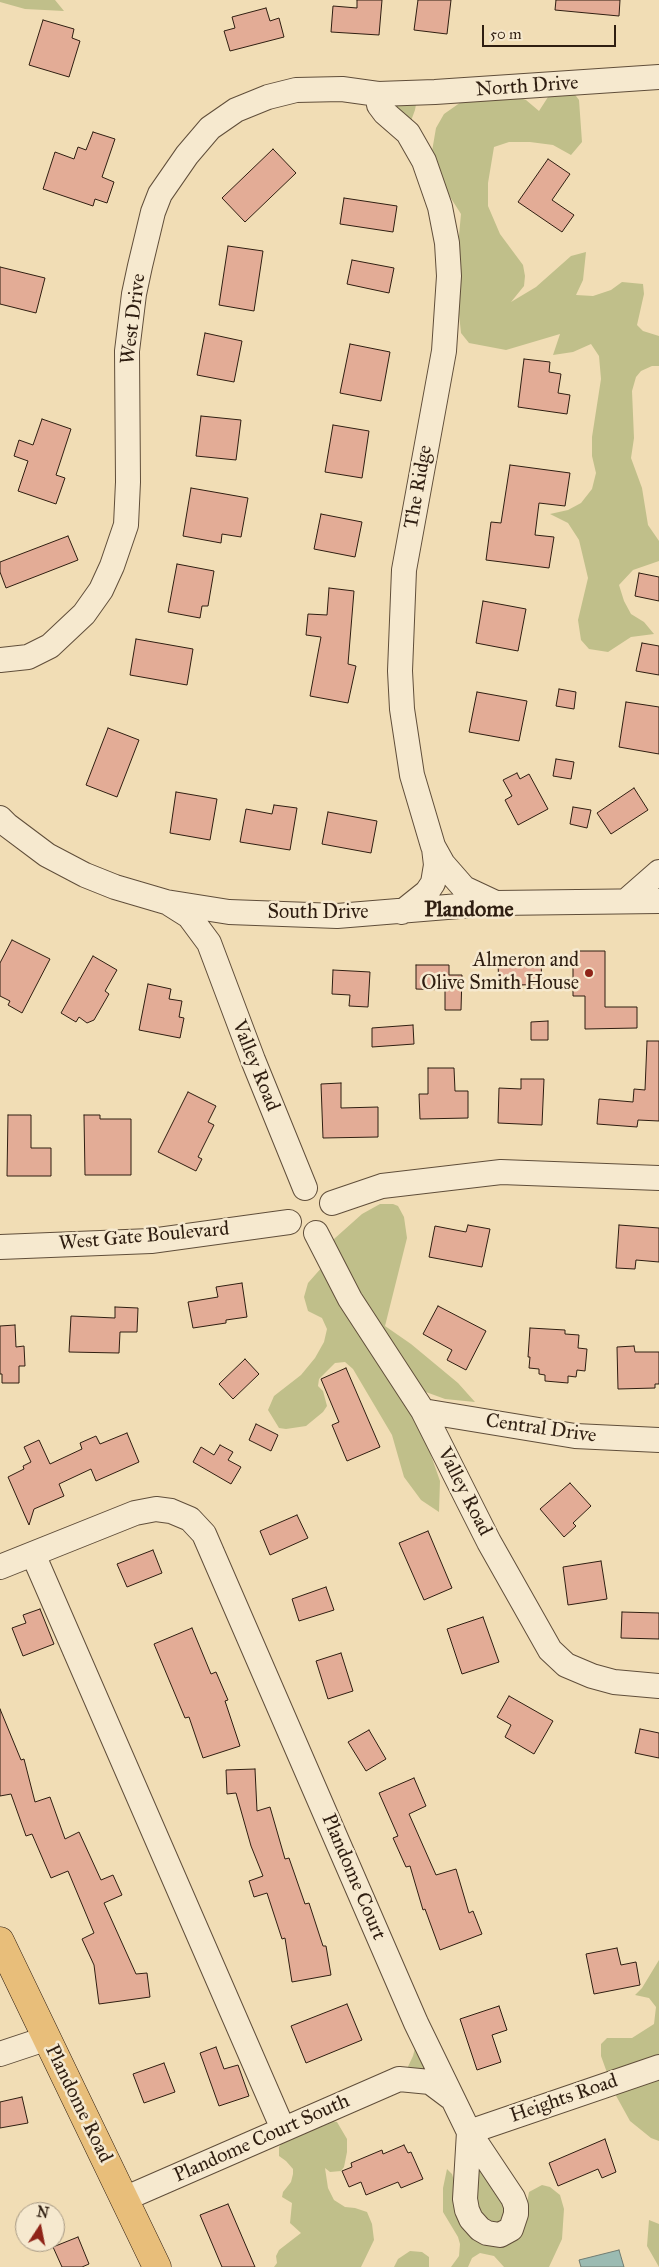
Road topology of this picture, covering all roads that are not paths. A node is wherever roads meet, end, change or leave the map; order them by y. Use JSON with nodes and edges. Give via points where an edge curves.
{"nodes":[{"id":1,"x":659,"y":77,"type":"edge"},
{"id":2,"x":397,"y":93,"type":"junction"},
{"id":3,"x":408,"y":132,"type":"junction"},
{"id":4,"x":0,"y":660,"type":"edge"},
{"id":5,"x":0,"y":818,"type":"edge"},
{"id":6,"x":433,"y":846,"type":"junction"},
{"id":7,"x":659,"y":872,"type":"edge"},
{"id":8,"x":627,"y":900,"type":"junction"},
{"id":9,"x":659,"y":901,"type":"edge"},
{"id":10,"x":166,"y":902,"type":"junction"},
{"id":11,"x":496,"y":903,"type":"junction"},
{"id":12,"x":228,"y":912,"type":"junction"},
{"id":13,"x":401,"y":912,"type":"junction"},
{"id":14,"x":209,"y":943,"type":"junction"},
{"id":15,"x":659,"y":1178,"type":"edge"},
{"id":16,"x":305,"y":1188,"type":"junction"},
{"id":17,"x":332,"y":1203,"type":"junction"},
{"id":18,"x":288,"y":1222,"type":"junction"},
{"id":19,"x":316,"y":1233,"type":"junction"},
{"id":20,"x":0,"y":1247,"type":"edge"},
{"id":21,"x":423,"y":1411,"type":"junction"},
{"id":22,"x":659,"y":1440,"type":"edge"},
{"id":23,"x":33,"y":1554,"type":"junction"},
{"id":24,"x":0,"y":1567,"type":"edge"},
{"id":25,"x":659,"y":1686,"type":"edge"},
{"id":26,"x":0,"y":1941,"type":"edge"},
{"id":27,"x":416,"y":2023,"type":"junction"},
{"id":28,"x":46,"y":2039,"type":"junction"},
{"id":29,"x":0,"y":2054,"type":"edge"},
{"id":30,"x":659,"y":2067,"type":"edge"},
{"id":31,"x":399,"y":2079,"type":"junction"},
{"id":32,"x":450,"y":2097,"type":"junction"},
{"id":33,"x":283,"y":2130,"type":"junction"},
{"id":34,"x":469,"y":2132,"type":"joint"},
{"id":35,"x":124,"y":2199,"type":"junction"},
{"id":36,"x":157,"y":2267,"type":"edge"}],
"edges":[{"from":1,"to":2,"type":"street","name":"North Drive","via":[[504,89]]},
{"from":2,"to":3,"type":"street","via":[[415,110]]},
{"from":2,"to":3,"type":"street","name":"The Ridge","via":[[380,105]]},
{"from":2,"to":4,"type":"street","name":"West Drive","via":[[296,90],[268,97],[236,110],[210,128],[174,171],[153,212],[134,294],[127,360],[126,525],[112,566],[101,590],[84,614],[50,646],[28,656]]},
{"from":3,"to":6,"type":"street","name":"The Ridge","via":[[424,161],[440,207],[449,276],[444,351],[404,570],[400,671],[412,775]]},
{"from":5,"to":10,"type":"street","name":"South Drive","via":[[47,855],[84,875]]},
{"from":6,"to":11,"type":"street","name":"The Ridge","via":[[456,881],[473,894]]},
{"from":6,"to":13,"type":"street","name":"The Ridge","via":[[436,865],[433,884]]},
{"from":7,"to":8,"type":"street"},
{"from":8,"to":9,"type":"street","name":"South Drive"},
{"from":8,"to":11,"type":"street","name":"South Drive"},
{"from":10,"to":12,"type":"street","name":"South Drive"},
{"from":10,"to":14,"type":"street","name":"Valley Road","via":[[189,916]]},
{"from":11,"to":13,"type":"street","name":"South Drive"},
{"from":12,"to":13,"type":"street","name":"South Drive","via":[[337,916]]},
{"from":12,"to":14,"type":"street"},
{"from":14,"to":16,"type":"street","name":"Valley Road","via":[[252,1060]]},
{"from":15,"to":17,"type":"street","via":[[501,1172],[382,1186]]},
{"from":16,"to":17,"type":"street","via":[[323,1191]]},
{"from":16,"to":18,"type":"street","via":[[294,1192],[289,1199]]},
{"from":17,"to":19,"type":"street","via":[[332,1218],[323,1230]]},
{"from":18,"to":19,"type":"street","via":[[300,1232]]},
{"from":18,"to":20,"type":"street","name":"West Gate Boulevard","via":[[151,1241]]},
{"from":19,"to":21,"type":"street","name":"Valley Road","via":[[350,1299]]},
{"from":21,"to":22,"type":"street","name":"Central Drive","via":[[575,1436]]},
{"from":21,"to":25,"type":"street","name":"Valley Road","via":[[489,1542],[550,1650],[566,1665],[592,1676],[614,1682]]},
{"from":23,"to":24,"type":"street","name":"Plandome Court"},
{"from":23,"to":27,"type":"street","name":"Plandome Court","via":[[136,1513],[156,1509],[190,1519],[204,1534]]},
{"from":23,"to":33,"type":"street"},
{"from":26,"to":28,"type":"main road","name":"Plandome Road"},
{"from":27,"to":31,"type":"street","via":[[413,2056]]},
{"from":27,"to":32,"type":"street","name":"Plandome Court"},
{"from":28,"to":29,"type":"street"},
{"from":28,"to":35,"type":"main road","name":"Plandome Road"},
{"from":30,"to":34,"type":"street","name":"Heights Road"},
{"from":31,"to":32,"type":"street","name":"Plandome Court South","via":[[430,2082]]},
{"from":31,"to":33,"type":"street","name":"Plandome Court South"},
{"from":32,"to":34,"type":"street","name":"Plandome Court"},
{"from":33,"to":35,"type":"street","name":"Plandome Court South"},
{"from":35,"to":36,"type":"main road","name":"Plandome Road"}]}
